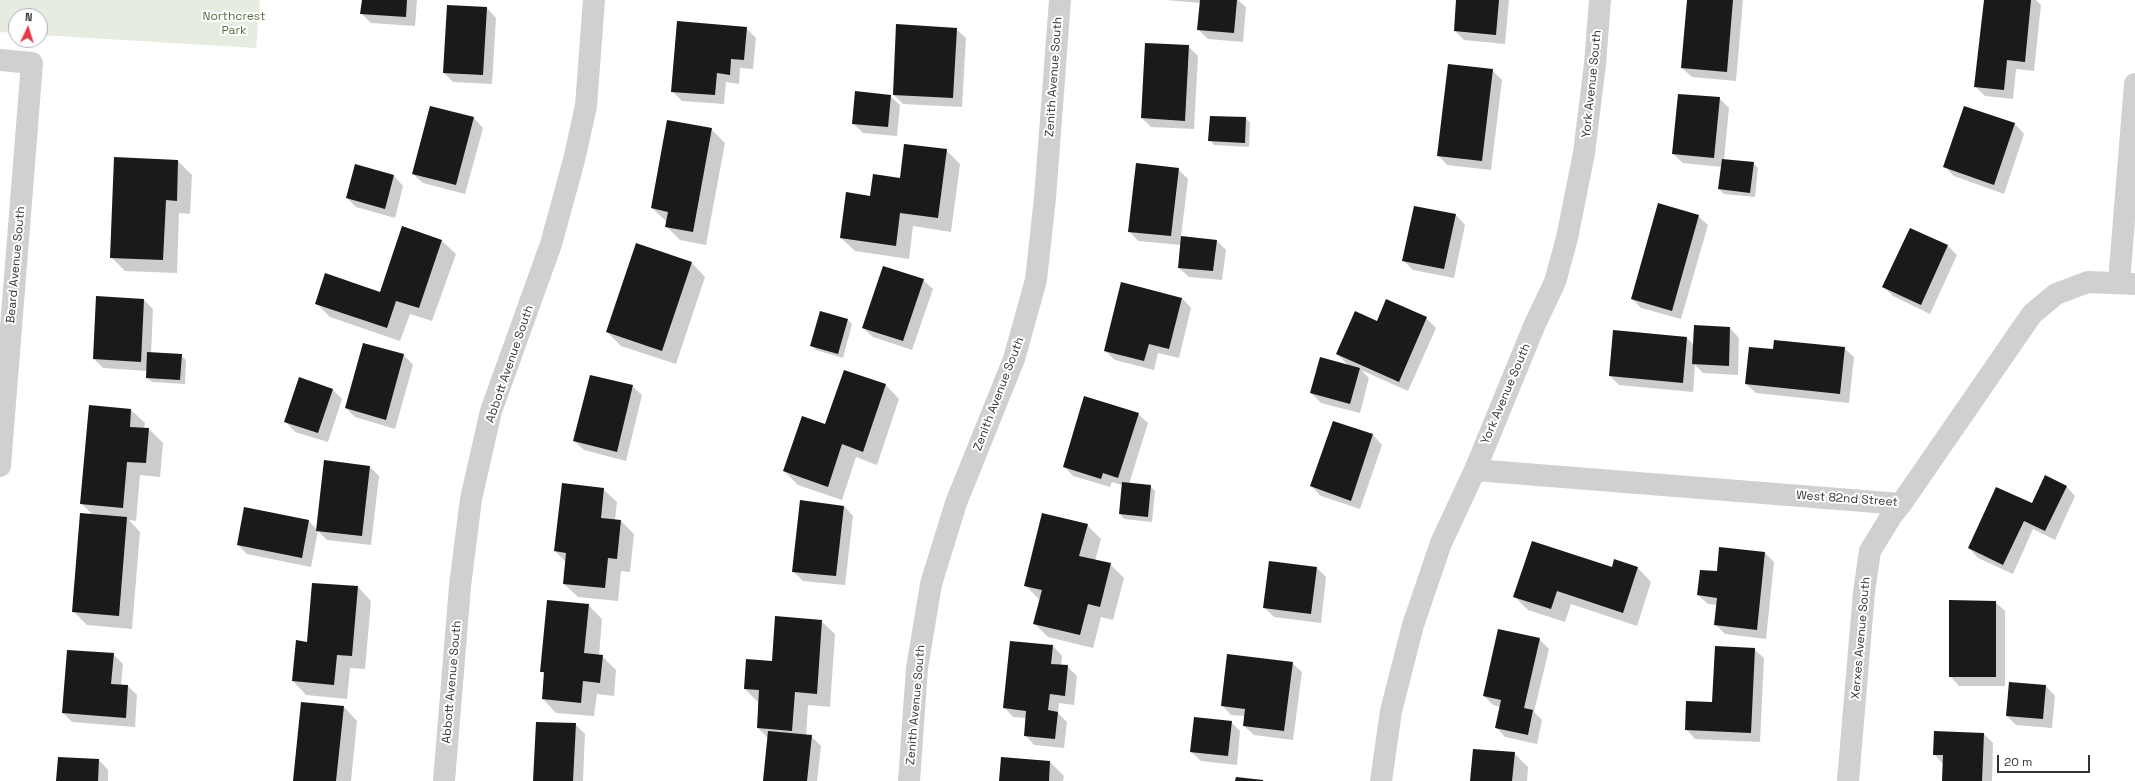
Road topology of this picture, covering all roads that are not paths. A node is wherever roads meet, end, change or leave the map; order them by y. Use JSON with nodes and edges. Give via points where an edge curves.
{"nodes":[{"id":1,"x":594,"y":0,"type":"edge"},
{"id":2,"x":1060,"y":0,"type":"edge"},
{"id":3,"x":1600,"y":0,"type":"edge"},
{"id":4,"x":0,"y":60,"type":"edge"},
{"id":5,"x":2135,"y":84,"type":"edge"},
{"id":6,"x":2127,"y":283,"type":"edge"},
{"id":7,"x":0,"y":466,"type":"edge"},
{"id":8,"x":1475,"y":470,"type":"junction"},
{"id":9,"x":1901,"y":504,"type":"junction"},
{"id":10,"x":444,"y":781,"type":"edge"},
{"id":11,"x":909,"y":781,"type":"edge"},
{"id":12,"x":1381,"y":781,"type":"edge"},
{"id":13,"x":1848,"y":781,"type":"edge"}],
"edges":[{"from":1,"to":10,"type":"street","name":"Abbott Avenue South","via":[[586,106],[574,160],[551,244],[492,411],[471,499],[460,586]]},
{"from":2,"to":11,"type":"street","name":"Zenith Avenue South","via":[[1036,280],[1014,359],[956,502],[931,584],[917,668]]},
{"from":3,"to":8,"type":"street","name":"York Avenue South","via":[[1584,152],[1567,238],[1555,282]]},
{"from":4,"to":7,"type":"street","name":"Beard Avenue South","via":[[32,63]]},
{"from":5,"to":6,"type":"street"},
{"from":6,"to":9,"type":"street","name":"West 82nd Street","via":[[2088,282],[2056,294],[2032,314]]},
{"from":8,"to":9,"type":"street","name":"West 82nd Street"},
{"from":8,"to":12,"type":"street","name":"York Avenue South","via":[[1441,543],[1413,625],[1391,711]]},
{"from":9,"to":13,"type":"street","name":"Xerxes Avenue South","via":[[1870,551],[1864,592]]}]}
